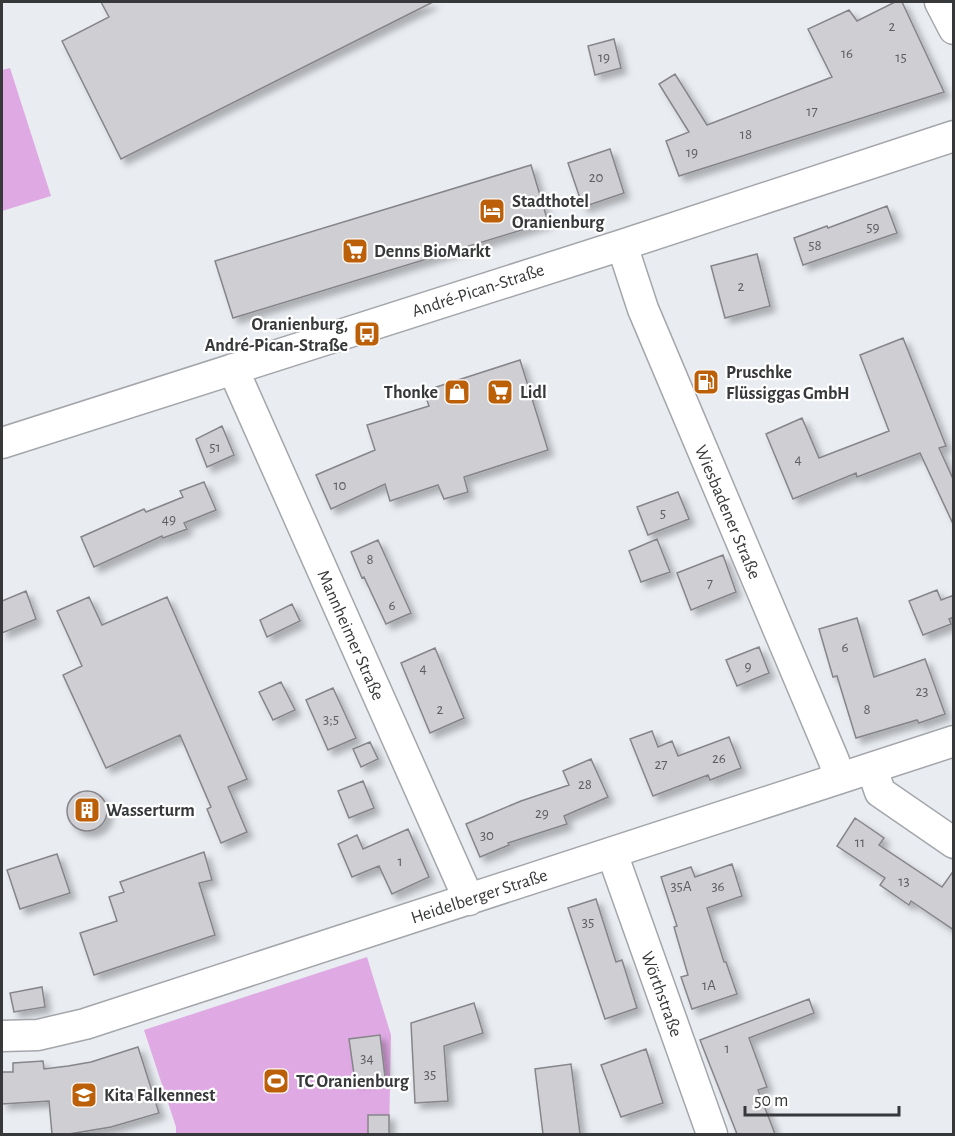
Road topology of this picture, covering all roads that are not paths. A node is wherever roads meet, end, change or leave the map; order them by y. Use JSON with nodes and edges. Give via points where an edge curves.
{"nodes":[{"id":1,"x":940,"y":2,"type":"edge"},
{"id":2,"x":954,"y":29,"type":"edge"},
{"id":3,"x":954,"y":136,"type":"edge"},
{"id":4,"x":622,"y":244,"type":"junction"},
{"id":5,"x":234,"y":369,"type":"junction"},
{"id":6,"x":2,"y":443,"type":"edge"},
{"id":7,"x":954,"y":741,"type":"edge"},
{"id":8,"x":872,"y":768,"type":"junction"},
{"id":9,"x":839,"y":778,"type":"junction"},
{"id":10,"x":954,"y":843,"type":"edge"},
{"id":11,"x":612,"y":853,"type":"junction"},
{"id":12,"x":469,"y":900,"type":"junction"},
{"id":13,"x":2,"y":1036,"type":"edge"},
{"id":14,"x":712,"y":1134,"type":"edge"}],
"edges":[{"from":1,"to":2,"type":"street"},
{"from":3,"to":4,"type":"street","name":"André-Pican-Straße"},
{"from":4,"to":5,"type":"street","name":"André-Pican-Straße"},
{"from":4,"to":9,"type":"street","name":"Wiesbadener Straße","via":[[643,309]]},
{"from":5,"to":6,"type":"street","name":"André-Pican-Straße"},
{"from":5,"to":12,"type":"street","name":"Mannheimer Straße"},
{"from":7,"to":8,"type":"street","name":"Heidelberger Straße"},
{"from":8,"to":9,"type":"street","name":"Heidelberger Straße"},
{"from":8,"to":10,"type":"street","via":[[880,792]]},
{"from":9,"to":11,"type":"street","name":"Heidelberger Straße"},
{"from":11,"to":12,"type":"street","name":"Heidelberger Straße"},
{"from":11,"to":14,"type":"street","name":"Wörthstraße"},
{"from":12,"to":13,"type":"street","name":"Heidelberger Straße","via":[[85,1024],[38,1035]]}]}
